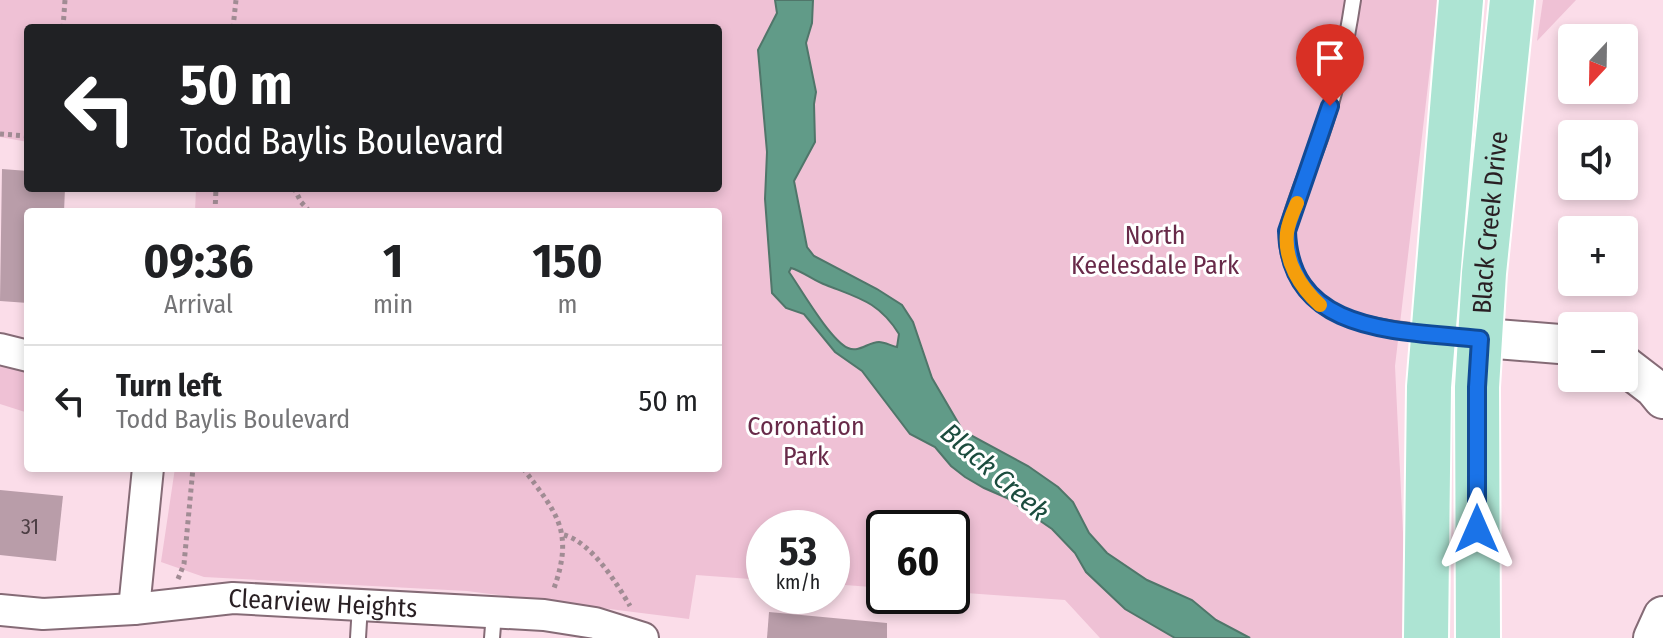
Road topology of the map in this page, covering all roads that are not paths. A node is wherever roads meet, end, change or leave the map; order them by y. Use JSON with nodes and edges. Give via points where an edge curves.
{"nodes":[{"id":1,"x":1353,"y":0,"type":"edge"},
{"id":2,"x":1461,"y":0,"type":"edge"},
{"id":3,"x":1512,"y":0,"type":"edge"},
{"id":4,"x":1434,"y":334,"type":"junction"},
{"id":5,"x":1480,"y":339,"type":"junction"},
{"id":6,"x":1558,"y":344,"type":"edge"},
{"id":7,"x":0,"y":349,"type":"edge"},
{"id":8,"x":24,"y":355,"type":"edge"},
{"id":9,"x":1638,"y":376,"type":"edge"},
{"id":10,"x":1663,"y":399,"type":"edge"},
{"id":11,"x":148,"y":472,"type":"edge"},
{"id":12,"x":360,"y":605,"type":"junction"},
{"id":13,"x":134,"y":609,"type":"junction"},
{"id":14,"x":0,"y":610,"type":"edge"},
{"id":15,"x":1663,"y":616,"type":"edge"},
{"id":16,"x":493,"y":625,"type":"edge"},
{"id":17,"x":638,"y":628,"type":"edge"},
{"id":18,"x":358,"y":638,"type":"edge"},
{"id":19,"x":1426,"y":638,"type":"edge"},
{"id":20,"x":1478,"y":638,"type":"edge"},
{"id":21,"x":1653,"y":638,"type":"edge"}],
"edges":[{"from":1,"to":4,"type":"lane","via":[[1344,55],[1287,231],[1287,251],[1306,293],[1323,307],[1363,324]]},
{"from":2,"to":4,"type":"main road","name":"Black Creek Drive"},
{"from":3,"to":5,"type":"main road","name":"Black Creek Drive"},
{"from":4,"to":5,"type":"street"},
{"from":4,"to":19,"type":"main road","name":"Black Creek Drive"},
{"from":5,"to":6,"type":"street"},
{"from":5,"to":20,"type":"main road","name":"Black Creek Drive"},
{"from":7,"to":8,"type":"street"},
{"from":9,"to":10,"type":"street"},
{"from":11,"to":13,"type":"street"},
{"from":12,"to":13,"type":"street","name":"Clearview Heights","via":[[233,598]]},
{"from":12,"to":16,"type":"street","name":"Clearview Heights"},
{"from":12,"to":18,"type":"lane"},
{"from":13,"to":14,"type":"street","name":"Clearview Heights","via":[[43,614]]},
{"from":15,"to":21,"type":"street"},
{"from":16,"to":17,"type":"street","name":"Clearview Heights","via":[[544,615]]}]}
